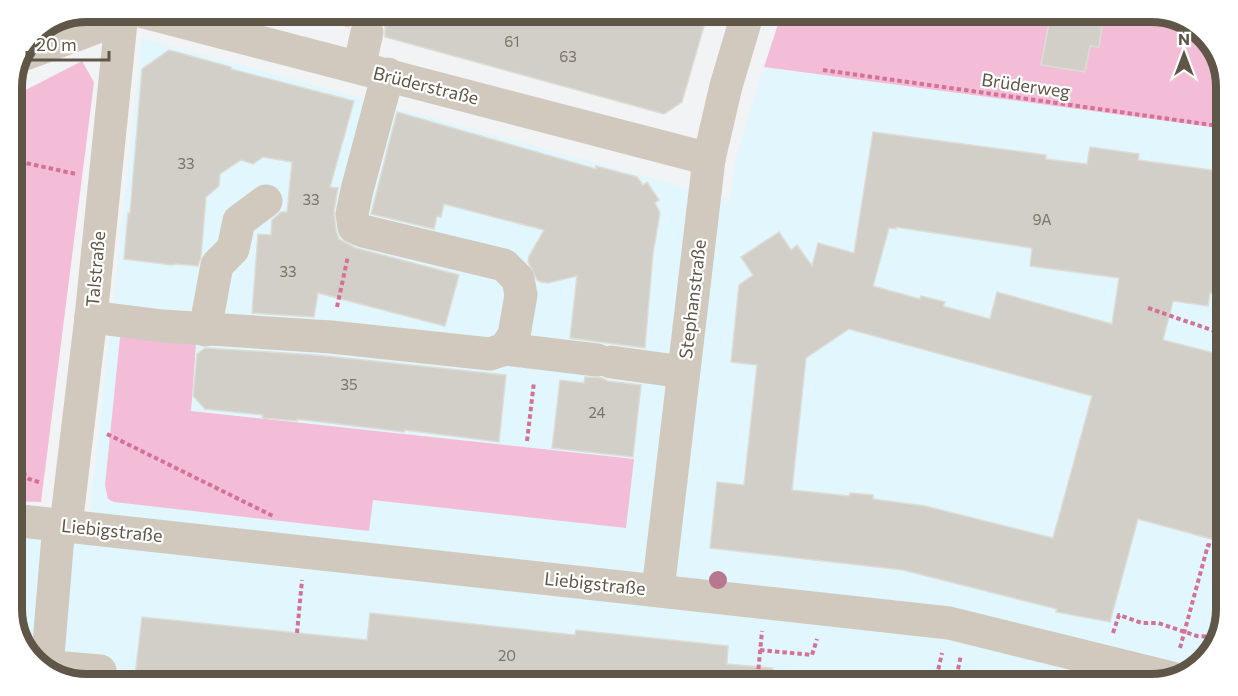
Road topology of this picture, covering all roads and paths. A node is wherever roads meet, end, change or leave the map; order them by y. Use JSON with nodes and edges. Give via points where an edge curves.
{"nodes":[{"id":1,"x":105,"y":22,"type":"edge"},
{"id":2,"x":121,"y":22,"type":"edge"},
{"id":3,"x":183,"y":22,"type":"edge"},
{"id":4,"x":745,"y":22,"type":"edge"},
{"id":5,"x":367,"y":32,"type":"dead end"},
{"id":6,"x":34,"y":50,"type":"edge"},
{"id":7,"x":823,"y":70,"type":"dead end"},
{"id":8,"x":374,"y":71,"type":"junction"},
{"id":9,"x":1215,"y":125,"type":"edge"},
{"id":10,"x":709,"y":159,"type":"junction"},
{"id":11,"x":23,"y":162,"type":"edge"},
{"id":12,"x":103,"y":180,"type":"junction"},
{"id":13,"x":266,"y":201,"type":"dead end"},
{"id":14,"x":354,"y":226,"type":"junction"},
{"id":15,"x":1148,"y":308,"type":"dead end"},
{"id":16,"x":91,"y":317,"type":"junction"},
{"id":17,"x":205,"y":330,"type":"junction"},
{"id":18,"x":1215,"y":331,"type":"edge"},
{"id":19,"x":331,"y":338,"type":"junction"},
{"id":20,"x":505,"y":349,"type":"junction"},
{"id":21,"x":537,"y":354,"type":"junction"},
{"id":22,"x":683,"y":372,"type":"junction"},
{"id":23,"x":79,"y":420,"type":"junction"},
{"id":24,"x":527,"y":441,"type":"dead end"},
{"id":25,"x":281,"y":520,"type":"dead end"},
{"id":26,"x":23,"y":521,"type":"edge"},
{"id":27,"x":62,"y":525,"type":"junction"},
{"id":28,"x":1216,"y":547,"type":"edge"},
{"id":29,"x":658,"y":590,"type":"junction"},
{"id":30,"x":300,"y":603,"type":"dead end"},
{"id":31,"x":1115,"y":626,"type":"dead end"},
{"id":32,"x":1184,"y":632,"type":"junction"},
{"id":33,"x":297,"y":633,"type":"dead end"},
{"id":34,"x":1209,"y":637,"type":"edge"},
{"id":35,"x":761,"y":638,"type":"dead end"},
{"id":36,"x":817,"y":642,"type":"dead end"},
{"id":37,"x":1181,"y":644,"type":"dead end"},
{"id":38,"x":760,"y":650,"type":"junction"},
{"id":39,"x":942,"y":653,"type":"dead end"},
{"id":40,"x":961,"y":656,"type":"dead end"},
{"id":41,"x":45,"y":657,"type":"edge"},
{"id":42,"x":60,"y":667,"type":"edge"},
{"id":43,"x":100,"y":674,"type":"edge"},
{"id":44,"x":758,"y":674,"type":"edge"},
{"id":45,"x":937,"y":674,"type":"edge"},
{"id":46,"x":957,"y":674,"type":"edge"},
{"id":47,"x":1154,"y":674,"type":"edge"}],
"edges":[{"from":1,"to":6,"type":"street"},
{"from":2,"to":12,"type":"street","name":"Talstraße"},
{"from":3,"to":8,"type":"street","name":"Brüderstraße"},
{"from":4,"to":10,"type":"street","name":"Stephanstraße"},
{"from":5,"to":8,"type":"street"},
{"from":7,"to":9,"type":"path","name":"Brüderweg"},
{"from":8,"to":10,"type":"street","name":"Brüderstraße"},
{"from":8,"to":14,"type":"street","via":[[352,214]]},
{"from":10,"to":22,"type":"street","name":"Stephanstraße"},
{"from":11,"to":12,"type":"path"},
{"from":12,"to":16,"type":"street","name":"Talstraße"},
{"from":13,"to":17,"type":"street","via":[[239,221],[233,249],[218,265]]},
{"from":14,"to":19,"type":"path"},
{"from":14,"to":20,"type":"street","via":[[504,265],[518,279],[521,295],[514,335]]},
{"from":15,"to":18,"type":"path"},
{"from":16,"to":17,"type":"street"},
{"from":16,"to":23,"type":"street","name":"Talstraße"},
{"from":17,"to":19,"type":"street"},
{"from":19,"to":20,"type":"street","via":[[490,354]]},
{"from":20,"to":21,"type":"street"},
{"from":21,"to":22,"type":"street"},
{"from":21,"to":24,"type":"path"},
{"from":22,"to":29,"type":"street","name":"Stephanstraße"},
{"from":23,"to":25,"type":"path"},
{"from":23,"to":27,"type":"street","name":"Talstraße"},
{"from":26,"to":27,"type":"street","name":"Liebigstraße"},
{"from":27,"to":29,"type":"street","name":"Liebigstraße"},
{"from":27,"to":41,"type":"street","name":"Talstraße"},
{"from":28,"to":32,"type":"path","via":[[1208,545]]},
{"from":29,"to":47,"type":"street","name":"Liebigstraße","via":[[949,623]]},
{"from":30,"to":33,"type":"path"},
{"from":31,"to":32,"type":"path","via":[[1119,615]]},
{"from":32,"to":34,"type":"path"},
{"from":32,"to":37,"type":"path"},
{"from":35,"to":38,"type":"path"},
{"from":36,"to":38,"type":"path","via":[[812,655]]},
{"from":38,"to":44,"type":"path"},
{"from":39,"to":45,"type":"path"},
{"from":40,"to":46,"type":"path"},
{"from":42,"to":43,"type":"street"}]}
